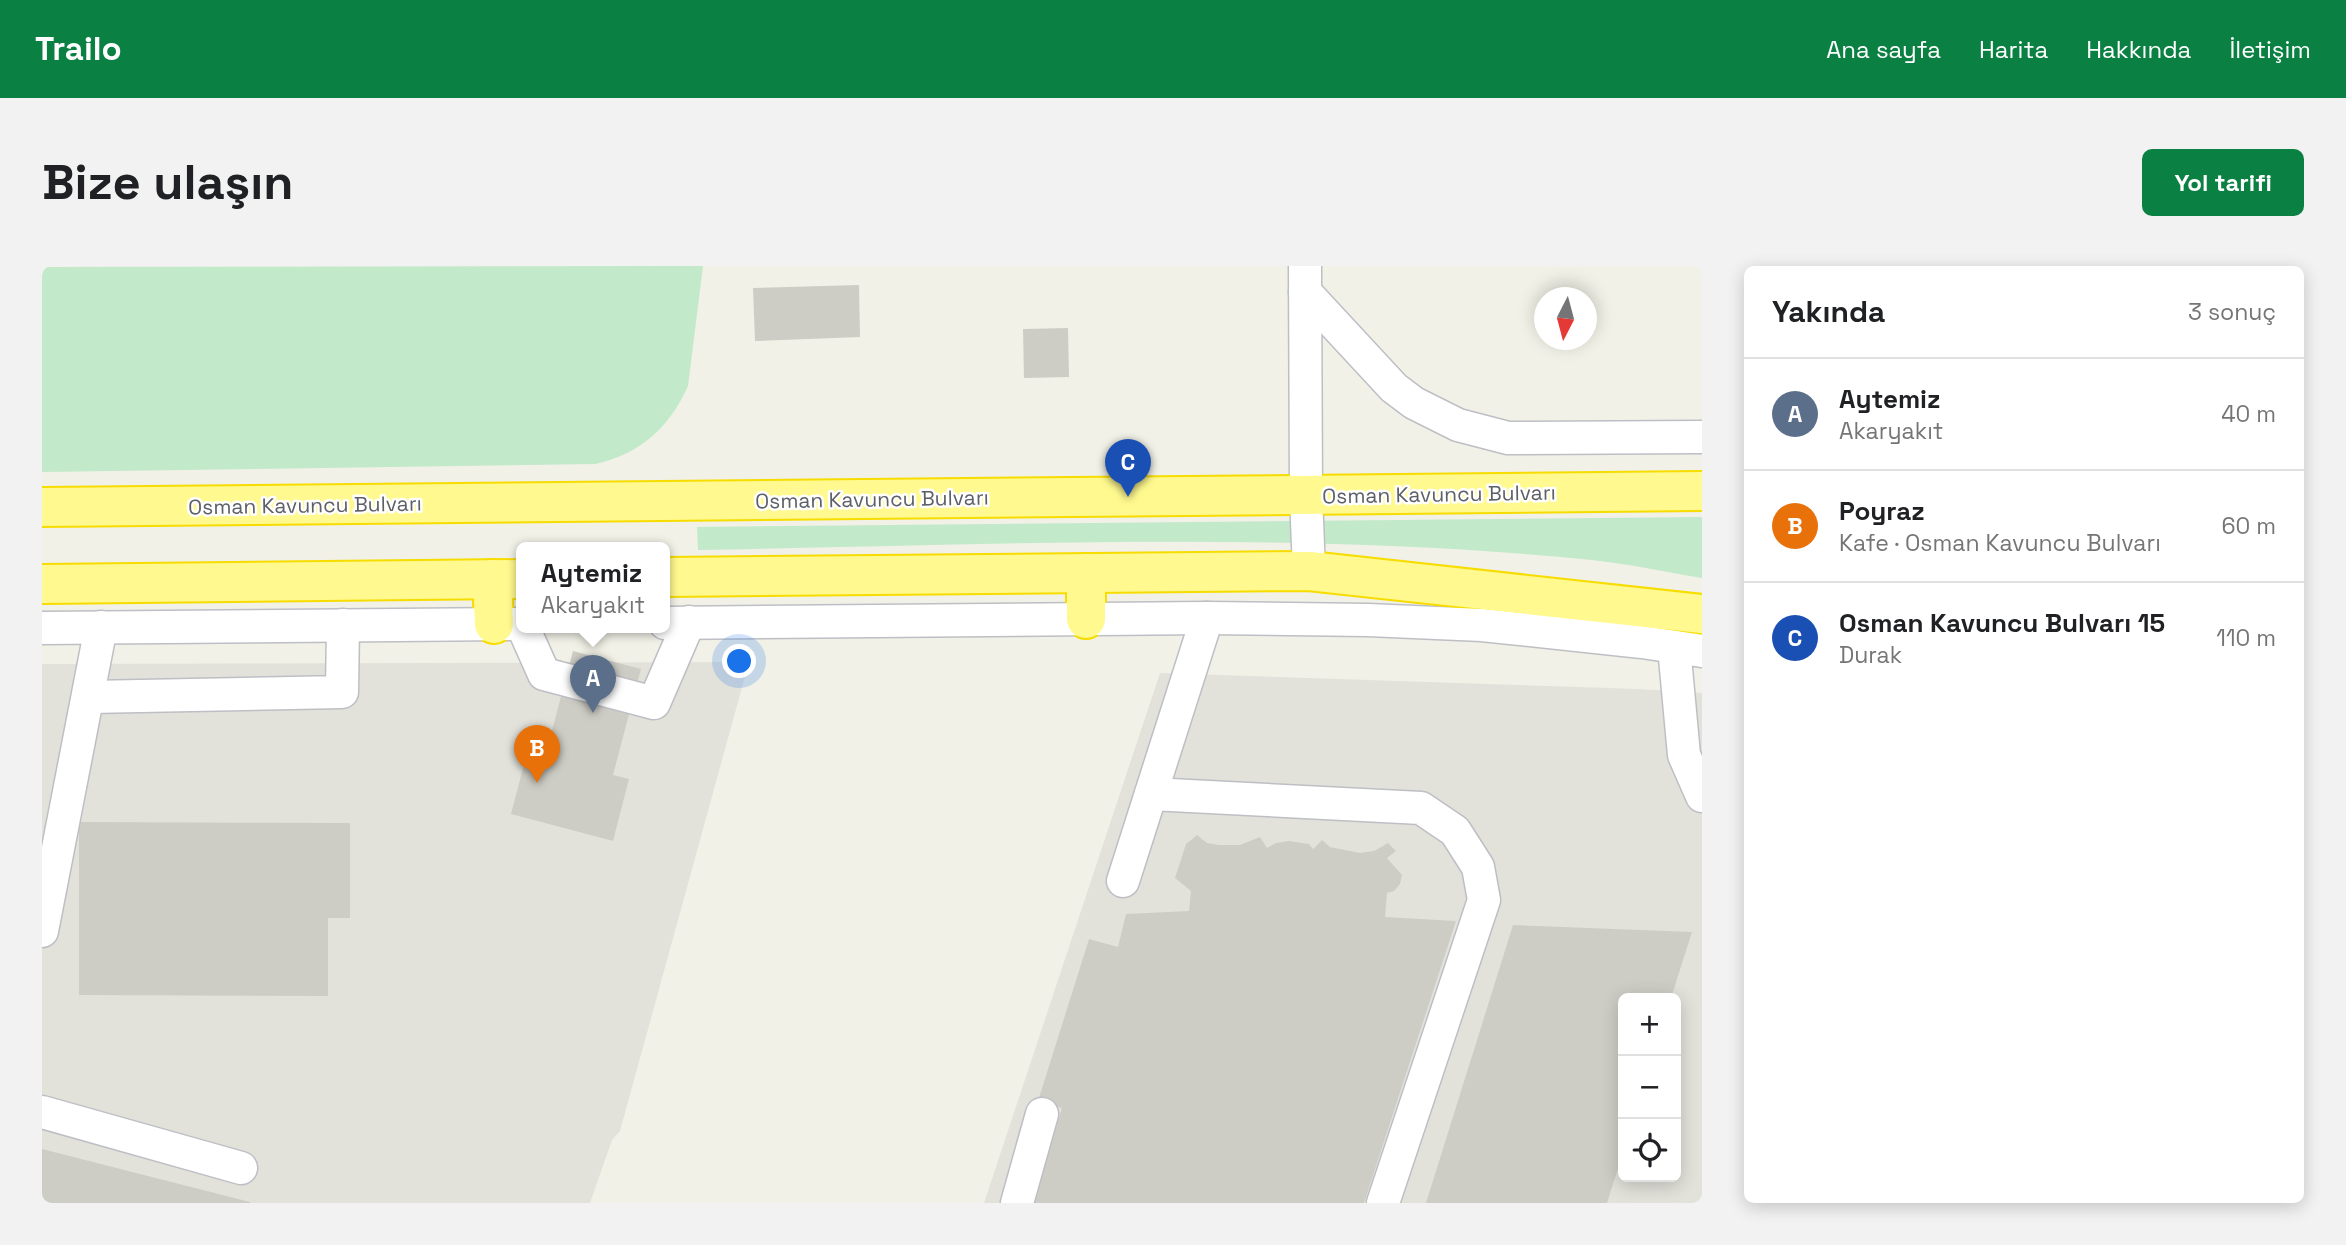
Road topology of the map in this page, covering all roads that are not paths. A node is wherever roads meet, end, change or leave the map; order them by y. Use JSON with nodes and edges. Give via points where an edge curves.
{"nodes":[{"id":1,"x":1305,"y":279,"type":"edge"},
{"id":2,"x":1702,"y":437,"type":"edge"},
{"id":3,"x":1702,"y":491,"type":"edge"},
{"id":4,"x":1306,"y":495,"type":"junction"},
{"id":5,"x":42,"y":507,"type":"edge"},
{"id":6,"x":1308,"y":571,"type":"junction"},
{"id":7,"x":1086,"y":573,"type":"junction"},
{"id":8,"x":670,"y":578,"type":"edge"},
{"id":9,"x":507,"y":579,"type":"edge"},
{"id":10,"x":42,"y":584,"type":"edge"},
{"id":11,"x":1702,"y":614,"type":"edge"},
{"id":12,"x":1207,"y":618,"type":"junction"},
{"id":13,"x":1086,"y":619,"type":"junction"},
{"id":14,"x":677,"y":623,"type":"edge"},
{"id":15,"x":343,"y":625,"type":"junction"},
{"id":16,"x":513,"y":625,"type":"edge"},
{"id":17,"x":42,"y":628,"type":"edge"},
{"id":18,"x":101,"y":628,"type":"junction"},
{"id":19,"x":518,"y":633,"type":"edge"},
{"id":20,"x":1688,"y":649,"type":"edge"},
{"id":21,"x":89,"y":697,"type":"junction"},
{"id":22,"x":1151,"y":794,"type":"junction"},
{"id":23,"x":1702,"y":796,"type":"edge"},
{"id":24,"x":1123,"y":881,"type":"dead end"},
{"id":25,"x":42,"y":931,"type":"edge"},
{"id":26,"x":42,"y":1112,"type":"edge"},
{"id":27,"x":1042,"y":1114,"type":"dead end"},
{"id":28,"x":241,"y":1168,"type":"dead end"},
{"id":29,"x":1017,"y":1203,"type":"edge"},
{"id":30,"x":1383,"y":1203,"type":"edge"}],
"edges":[{"from":1,"to":2,"type":"street","via":[[1394,388],[1435,416],[1508,438]]},
{"from":1,"to":4,"type":"street"},
{"from":3,"to":4,"type":"highway","name":"Osman Kavuncu Bulvarı"},
{"from":4,"to":5,"type":"highway","name":"Osman Kavuncu Bulvarı"},
{"from":4,"to":6,"type":"street"},
{"from":6,"to":7,"type":"highway"},
{"from":6,"to":11,"type":"highway"},
{"from":7,"to":8,"type":"highway"},
{"from":7,"to":13,"type":"highway"},
{"from":9,"to":10,"type":"highway"},
{"from":9,"to":16,"type":"highway"},
{"from":12,"to":13,"type":"street"},
{"from":12,"to":20,"type":"street","via":[[1482,625]]},
{"from":12,"to":22,"type":"street"},
{"from":13,"to":14,"type":"street"},
{"from":14,"to":19,"type":"street","via":[[654,703],[544,674]]},
{"from":15,"to":16,"type":"street"},
{"from":15,"to":18,"type":"street"},
{"from":15,"to":21,"type":"street","via":[[342,692]]},
{"from":17,"to":18,"type":"street"},
{"from":18,"to":21,"type":"street"},
{"from":20,"to":23,"type":"street","via":[[1684,755]]},
{"from":21,"to":25,"type":"street"},
{"from":22,"to":24,"type":"street"},
{"from":22,"to":30,"type":"street","via":[[1421,807],[1455,831],[1478,867],[1485,900]]},
{"from":26,"to":28,"type":"street"},
{"from":27,"to":29,"type":"street"}]}
